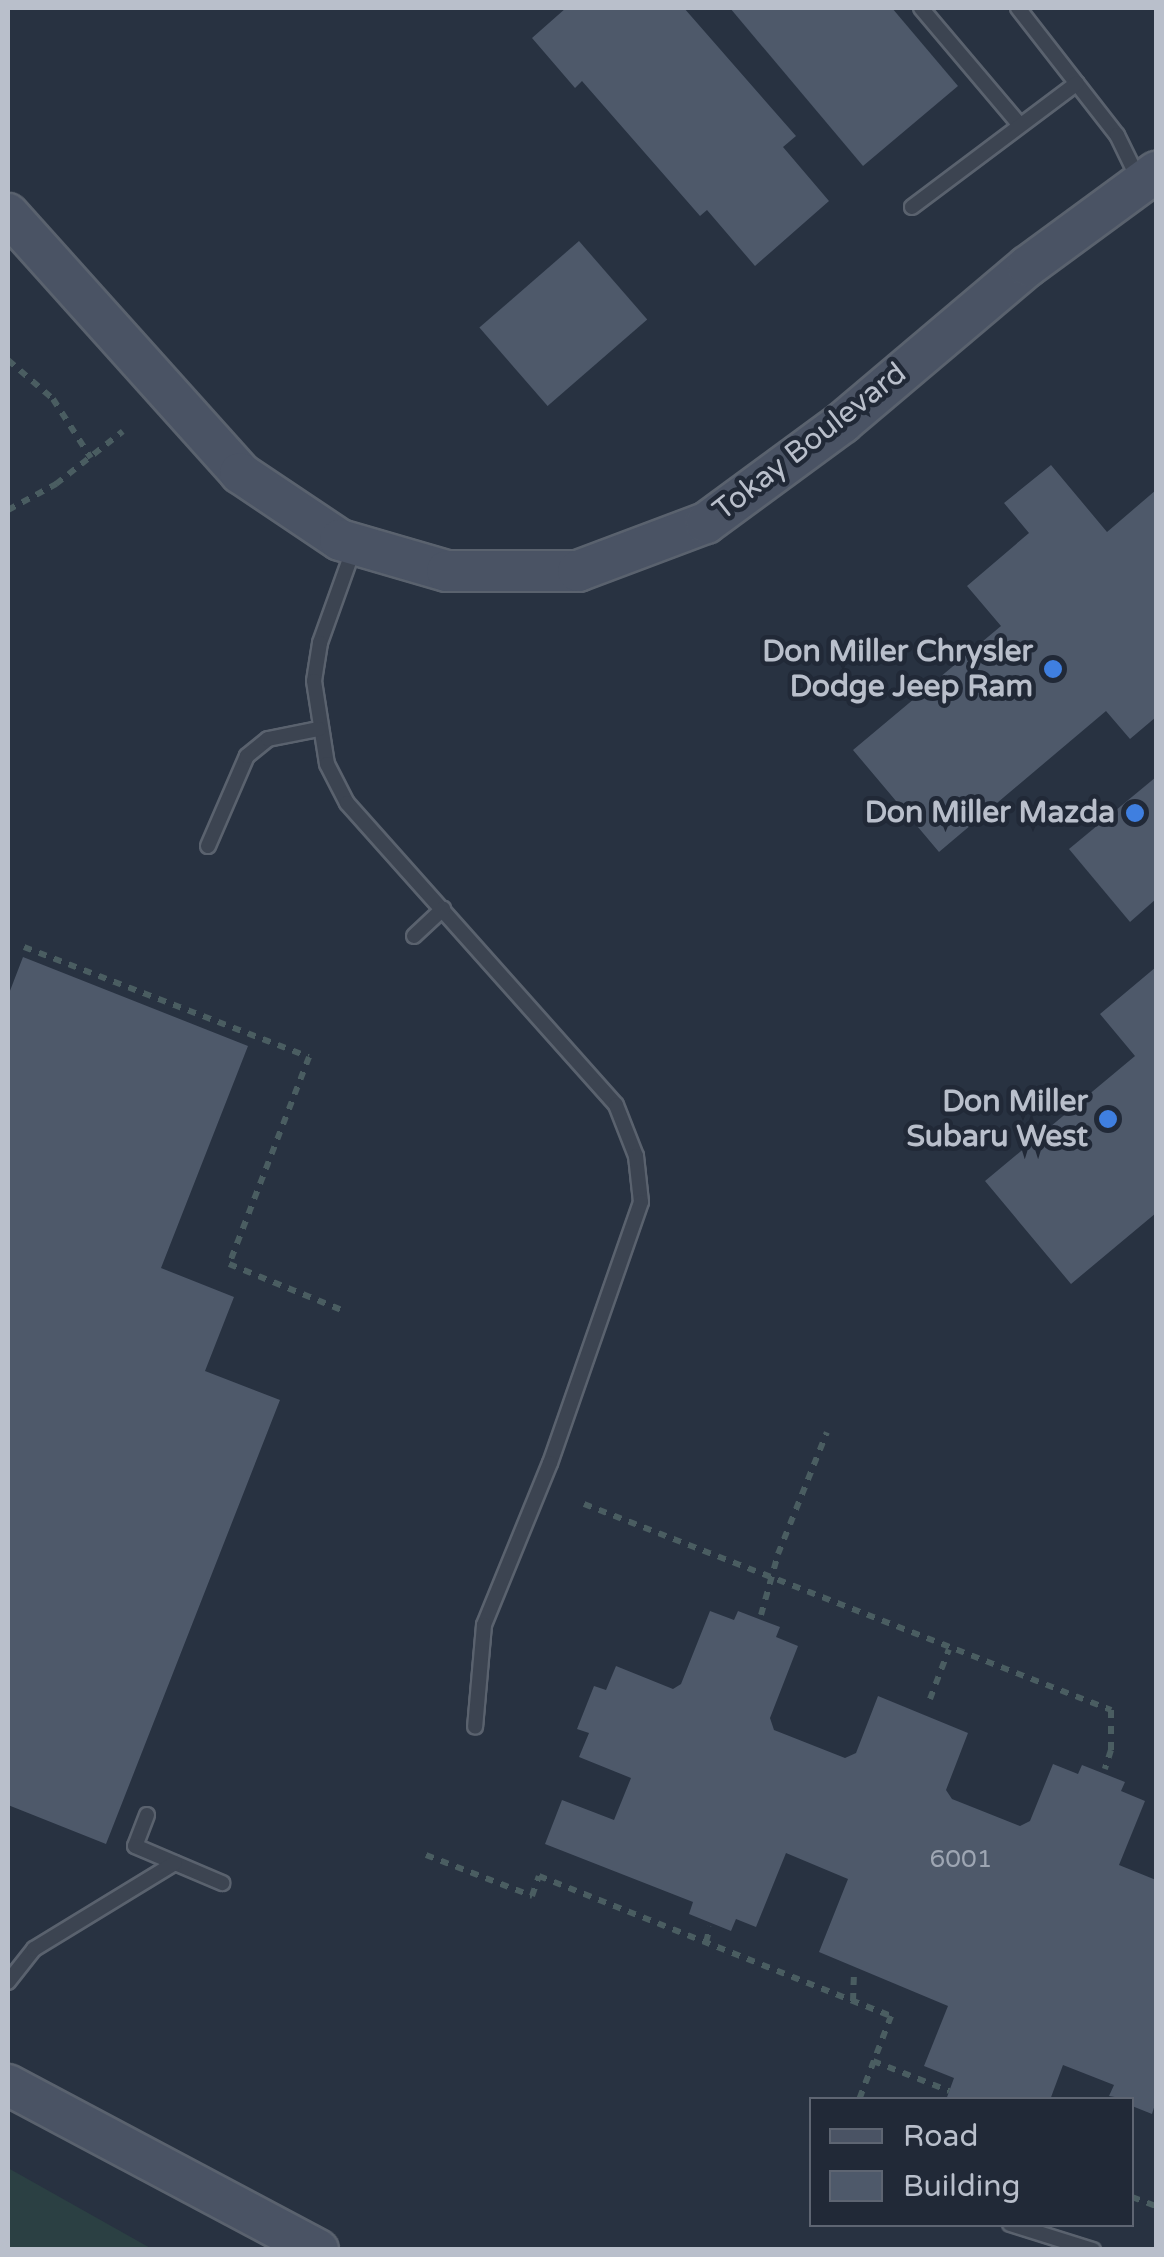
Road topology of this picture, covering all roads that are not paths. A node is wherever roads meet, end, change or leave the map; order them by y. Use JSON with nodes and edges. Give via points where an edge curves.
{"nodes":[{"id":1,"x":922,"y":8,"type":"edge"},
{"id":2,"x":1018,"y":8,"type":"edge"},
{"id":3,"x":1077,"y":83,"type":"junction"},
{"id":4,"x":1020,"y":125,"type":"junction"},
{"id":5,"x":1149,"y":178,"type":"edge"},
{"id":6,"x":912,"y":207,"type":"dead end"},
{"id":7,"x":8,"y":214,"type":"edge"},
{"id":8,"x":355,"y":545,"type":"junction"},
{"id":9,"x":319,"y":729,"type":"junction"},
{"id":10,"x":208,"y":846,"type":"dead end"},
{"id":11,"x":443,"y":909,"type":"junction"},
{"id":12,"x":414,"y":936,"type":"dead end"},
{"id":13,"x":475,"y":1726,"type":"dead end"},
{"id":14,"x":147,"y":1814,"type":"dead end"},
{"id":15,"x":174,"y":1863,"type":"junction"},
{"id":16,"x":222,"y":1884,"type":"dead end"},
{"id":17,"x":8,"y":1982,"type":"edge"},
{"id":18,"x":8,"y":2086,"type":"edge"},
{"id":19,"x":1018,"y":2227,"type":"edge"},
{"id":20,"x":322,"y":2247,"type":"edge"},
{"id":21,"x":1071,"y":2247,"type":"edge"},
{"id":22,"x":1093,"y":2250,"type":"edge"}],
"edges":[{"from":1,"to":4,"type":"lane"},
{"from":2,"to":3,"type":"lane"},
{"from":3,"to":4,"type":"lane"},
{"from":3,"to":5,"type":"lane"},
{"from":4,"to":6,"type":"lane"},
{"from":5,"to":8,"type":"street","name":"Tokay Boulevard","via":[[1028,266],[842,423],[706,524],[578,571],[447,571]]},
{"from":7,"to":8,"type":"street","name":"Tokay Boulevard","via":[[240,473]]},
{"from":8,"to":9,"type":"lane","via":[[320,643],[314,681]]},
{"from":9,"to":10,"type":"lane","via":[[268,739],[247,756]]},
{"from":9,"to":11,"type":"lane","via":[[346,804]]},
{"from":11,"to":12,"type":"lane"},
{"from":11,"to":13,"type":"lane","via":[[616,1105],[636,1156],[642,1202],[550,1463],[484,1624]]},
{"from":14,"to":15,"type":"lane","via":[[135,1846]]},
{"from":15,"to":16,"type":"lane"},
{"from":15,"to":17,"type":"lane","via":[[34,1949]]},
{"from":18,"to":20,"type":"street"},
{"from":19,"to":21,"type":"lane"},
{"from":21,"to":22,"type":"lane"}]}
